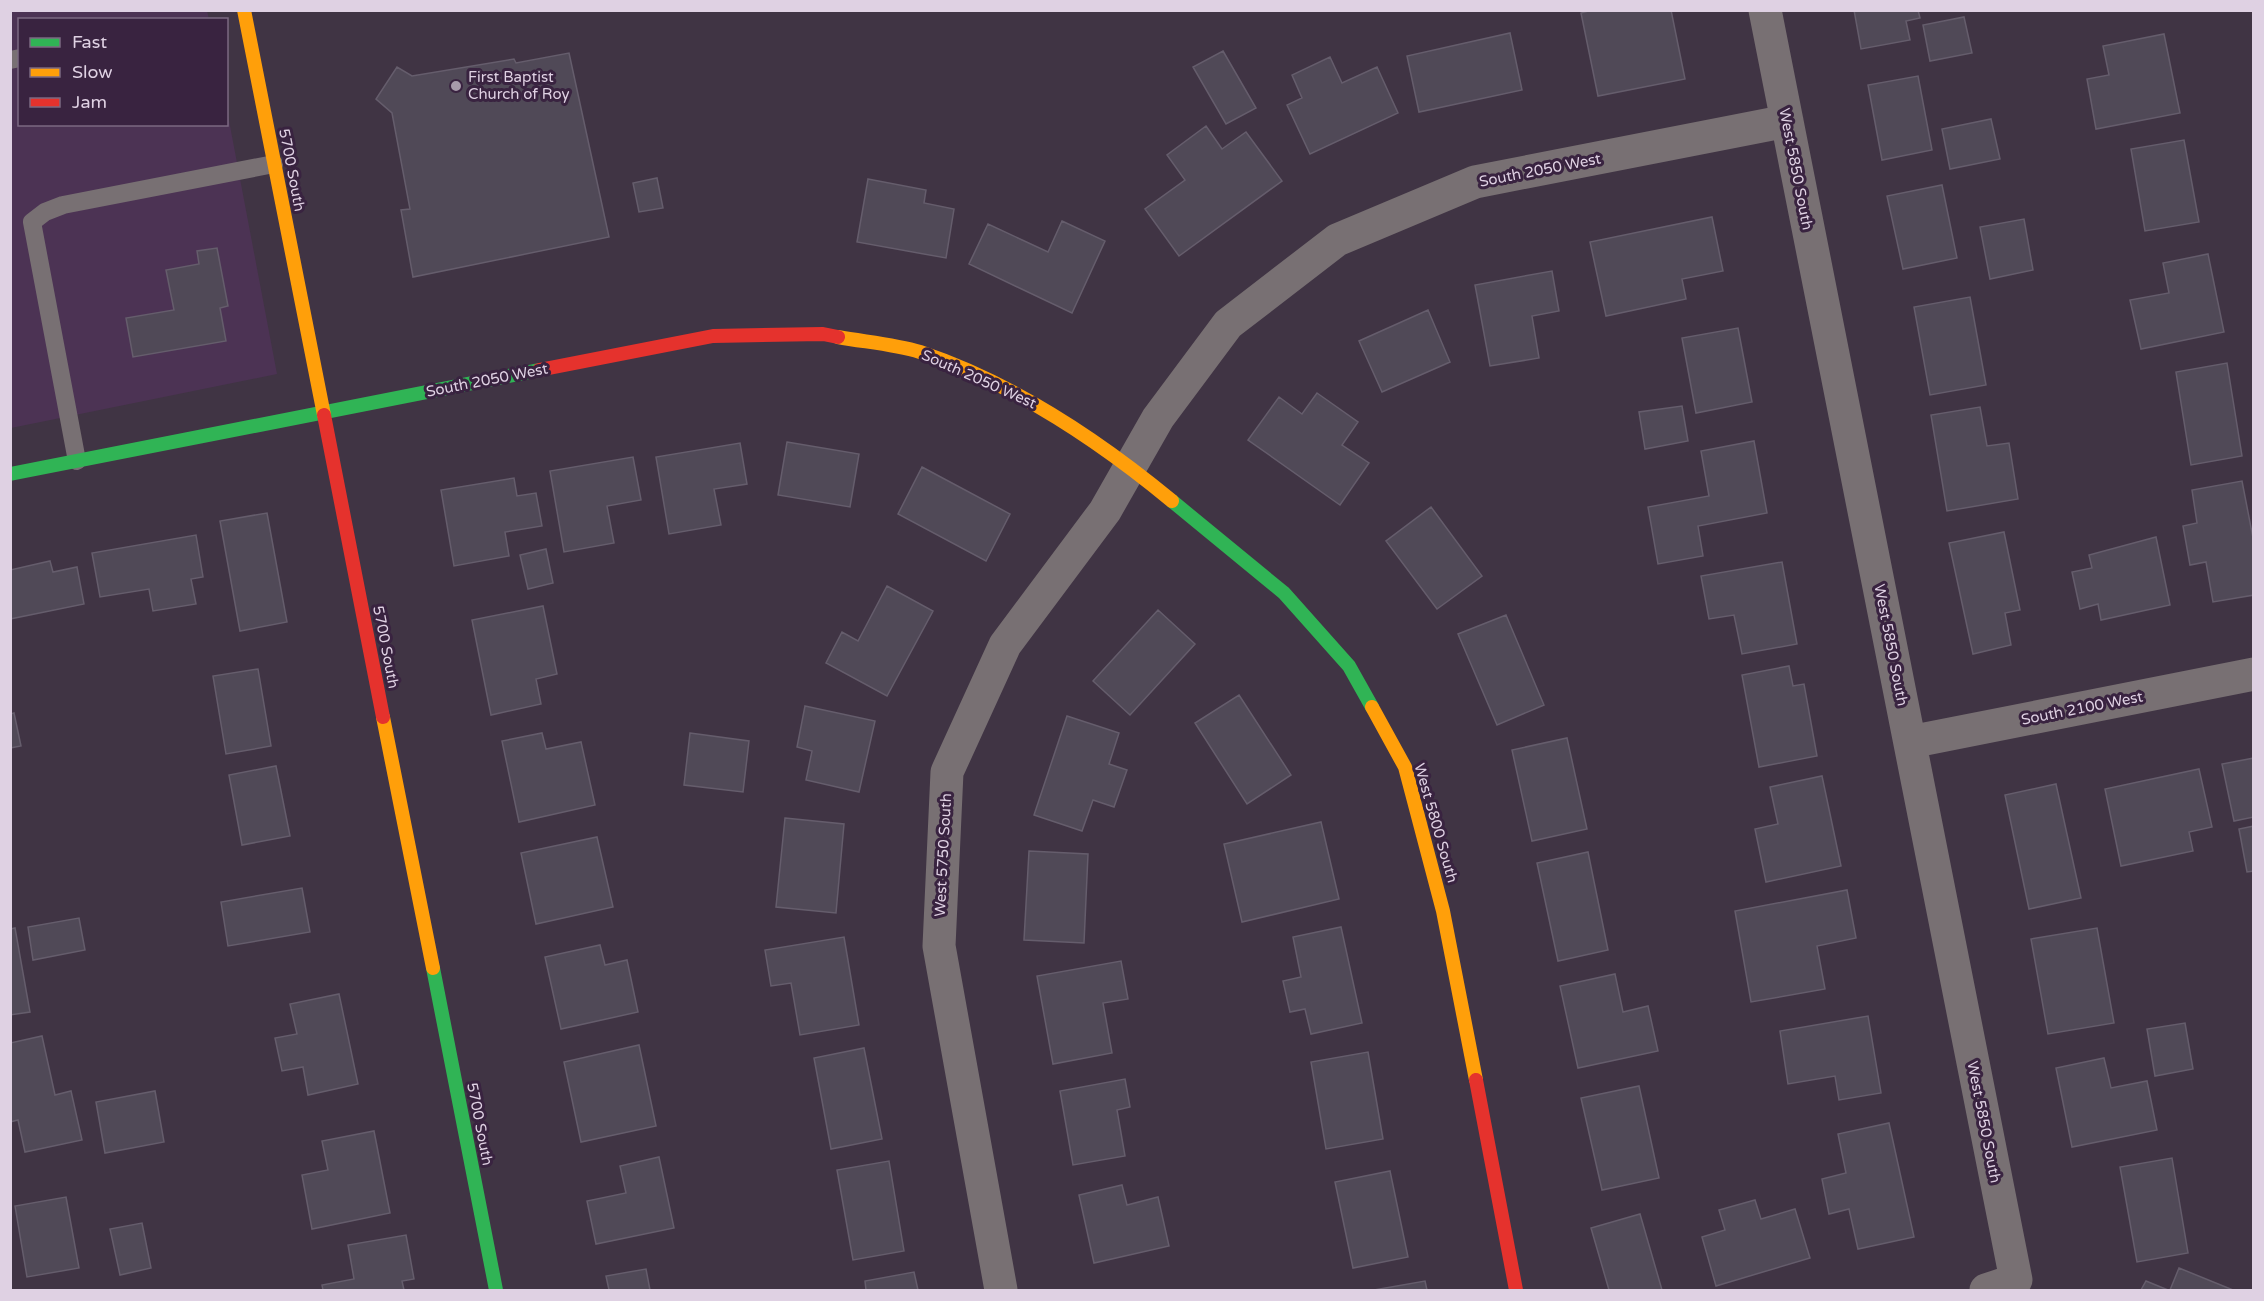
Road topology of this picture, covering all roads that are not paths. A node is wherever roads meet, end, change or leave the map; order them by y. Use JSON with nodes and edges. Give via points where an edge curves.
{"nodes":[{"id":1,"x":1765,"y":10,"type":"edge"},
{"id":2,"x":244,"y":13,"type":"edge"},
{"id":3,"x":228,"y":18,"type":"edge"},
{"id":4,"x":1787,"y":121,"type":"junction"},
{"id":5,"x":274,"y":164,"type":"junction"},
{"id":6,"x":323,"y":413,"type":"junction"},
{"id":7,"x":77,"y":461,"type":"junction"},
{"id":8,"x":1131,"y":467,"type":"junction"},
{"id":9,"x":10,"y":474,"type":"edge"},
{"id":10,"x":2253,"y":674,"type":"edge"},
{"id":11,"x":1910,"y":742,"type":"junction"},
{"id":12,"x":2001,"y":1285,"type":"edge"},
{"id":13,"x":496,"y":1290,"type":"edge"},
{"id":14,"x":1001,"y":1290,"type":"edge"},
{"id":15,"x":1516,"y":1290,"type":"edge"}],
"edges":[{"from":1,"to":4,"type":"street","name":"West 5850 South"},
{"from":2,"to":3,"type":"lane"},
{"from":2,"to":5,"type":"street","name":"5700 South"},
{"from":4,"to":8,"type":"street","name":"South 2050 West","via":[[1475,182],[1337,240],[1228,324],[1158,418]]},
{"from":4,"to":11,"type":"street","name":"West 5850 South"},
{"from":5,"to":6,"type":"street","name":"5700 South"},
{"from":5,"to":7,"type":"lane","via":[[63,205],[32,222]]},
{"from":6,"to":7,"type":"street","name":"South 2050 West"},
{"from":6,"to":8,"type":"street","name":"South 2050 West","via":[[713,336],[823,334],[920,352],[1027,398]]},
{"from":6,"to":13,"type":"street","name":"5700 South"},
{"from":7,"to":9,"type":"street","name":"South 2050 West"},
{"from":8,"to":14,"type":"street","name":"West 5750 South","via":[[1105,511],[1005,645],[947,772],[939,946]]},
{"from":8,"to":15,"type":"street","name":"West 5800 South","via":[[1284,593],[1349,666],[1404,767],[1443,911]]},
{"from":10,"to":11,"type":"street","name":"South 2100 West"},
{"from":11,"to":12,"type":"street","name":"West 5850 South"}]}
